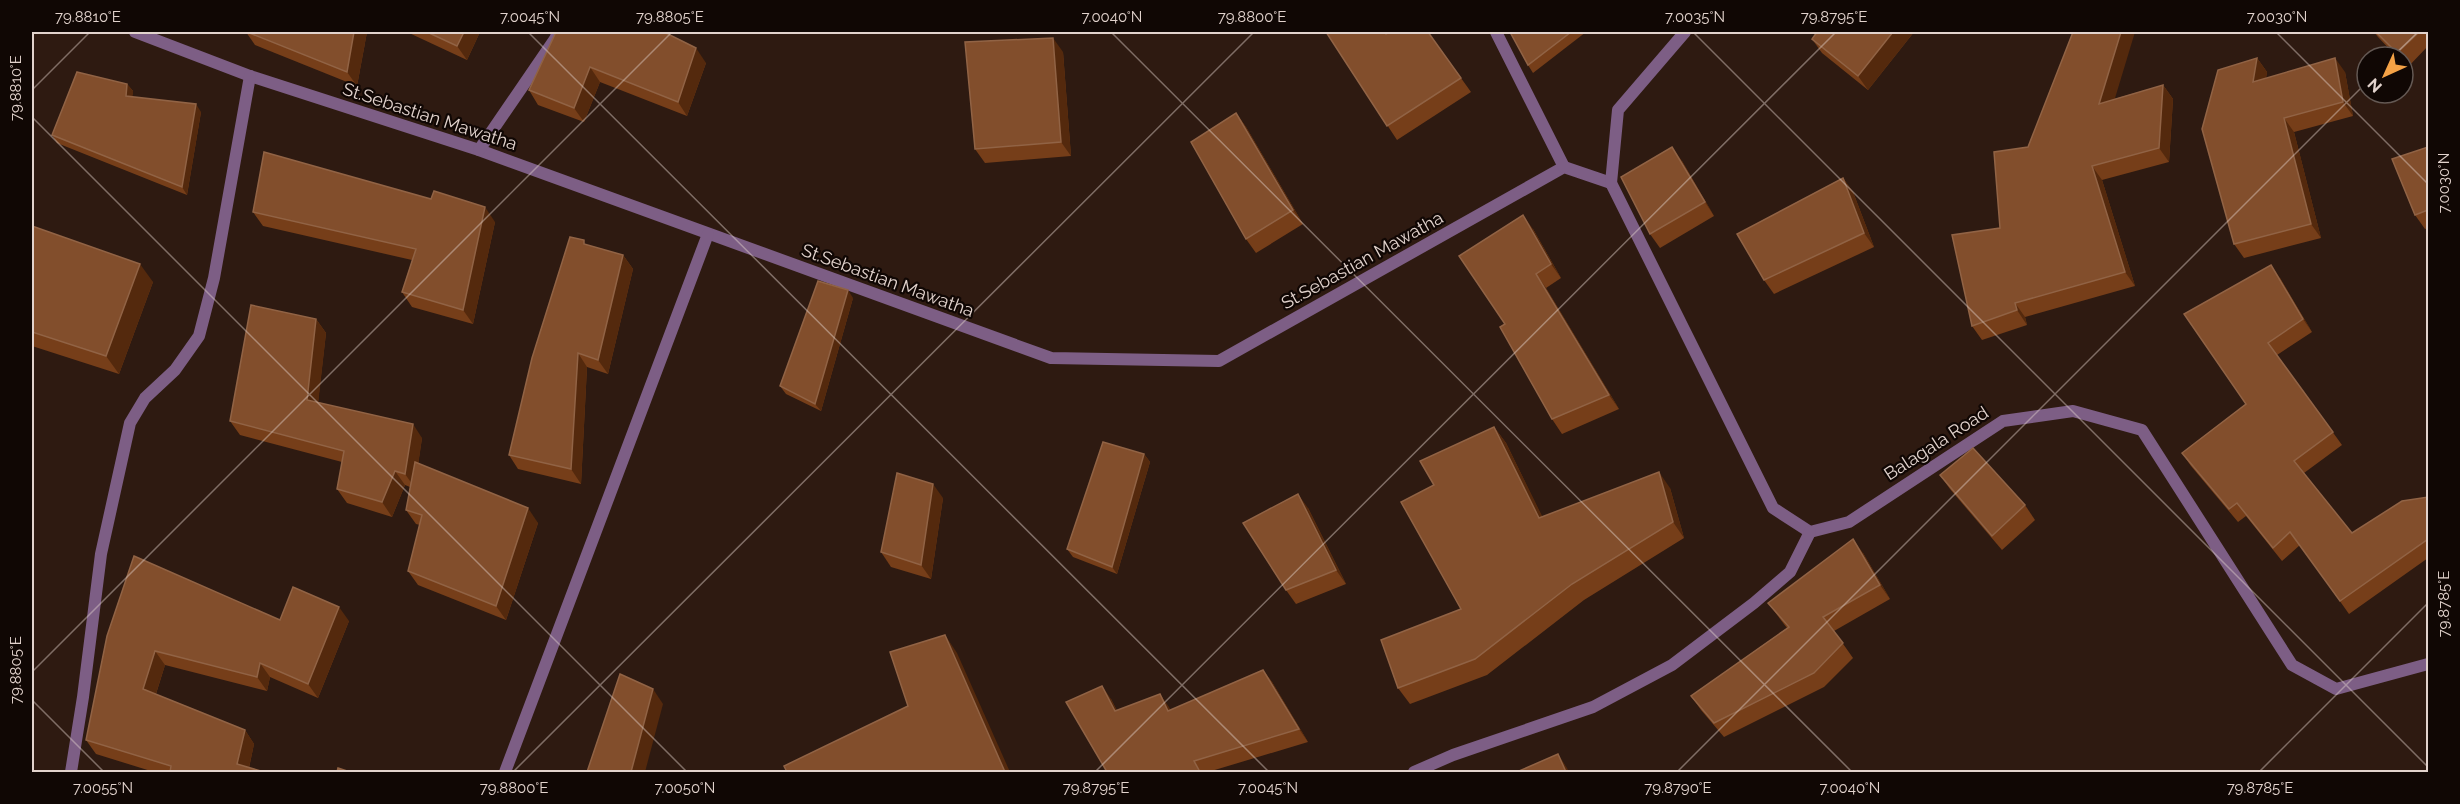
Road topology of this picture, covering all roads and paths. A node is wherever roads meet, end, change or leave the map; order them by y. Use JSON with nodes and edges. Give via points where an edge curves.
{"nodes":[{"id":1,"x":135,"y":32,"type":"edge"},
{"id":2,"x":558,"y":32,"type":"edge"},
{"id":3,"x":1496,"y":32,"type":"edge"},
{"id":4,"x":1685,"y":32,"type":"edge"},
{"id":5,"x":250,"y":76,"type":"junction"},
{"id":6,"x":479,"y":150,"type":"junction"},
{"id":7,"x":1564,"y":167,"type":"junction"},
{"id":8,"x":1611,"y":183,"type":"junction"},
{"id":9,"x":708,"y":234,"type":"junction"},
{"id":10,"x":1810,"y":532,"type":"junction"},
{"id":11,"x":2428,"y":664,"type":"edge"},
{"id":12,"x":71,"y":772,"type":"edge"},
{"id":13,"x":505,"y":772,"type":"edge"},
{"id":14,"x":1414,"y":772,"type":"edge"}],
"edges":[{"from":1,"to":5,"type":"street","name":"St.Sebastian Mawatha"},
{"from":2,"to":6,"type":"street"},
{"from":3,"to":7,"type":"street"},
{"from":4,"to":8,"type":"street","via":[[1618,110]]},
{"from":5,"to":6,"type":"street","name":"St.Sebastian Mawatha"},
{"from":5,"to":12,"type":"street","via":[[200,336],[175,370],[145,398],[130,423],[101,554]]},
{"from":6,"to":9,"type":"street","name":"St.Sebastian Mawatha"},
{"from":7,"to":8,"type":"street"},
{"from":7,"to":9,"type":"street","name":"St.Sebastian Mawatha","via":[[1219,361],[1051,358]]},
{"from":8,"to":10,"type":"street","via":[[1773,508]]},
{"from":9,"to":13,"type":"street"},
{"from":10,"to":11,"type":"street","name":"Balagala Road","via":[[1849,522],[2003,421],[2073,411],[2142,430],[2292,665],[2336,689]]},
{"from":10,"to":14,"type":"street","via":[[1790,572],[1672,665],[1593,707]]}]}
